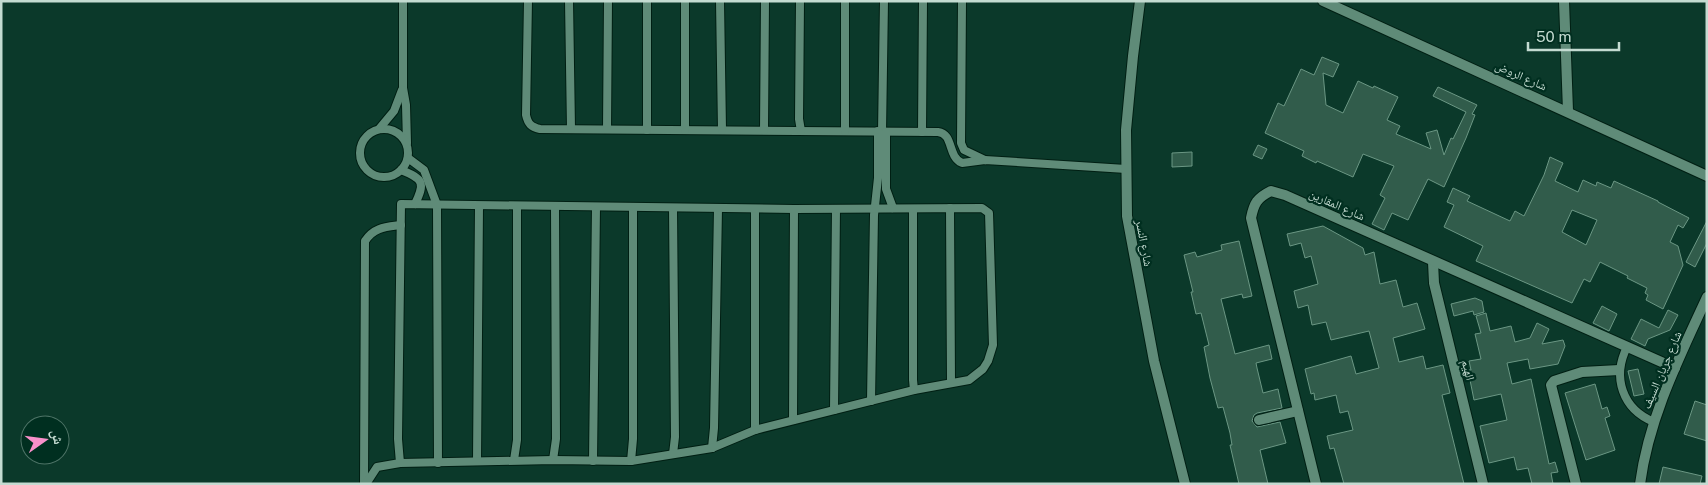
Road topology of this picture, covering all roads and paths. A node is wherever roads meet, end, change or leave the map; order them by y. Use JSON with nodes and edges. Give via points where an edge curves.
{"nodes":[{"id":1,"x":403,"y":1,"type":"edge"},
{"id":2,"x":528,"y":1,"type":"edge"},
{"id":3,"x":569,"y":1,"type":"edge"},
{"id":4,"x":608,"y":1,"type":"edge"},
{"id":5,"x":647,"y":1,"type":"edge"},
{"id":6,"x":686,"y":1,"type":"edge"},
{"id":7,"x":720,"y":1,"type":"edge"},
{"id":8,"x":765,"y":1,"type":"edge"},
{"id":9,"x":800,"y":1,"type":"edge"},
{"id":10,"x":845,"y":1,"type":"edge"},
{"id":11,"x":884,"y":1,"type":"edge"},
{"id":12,"x":922,"y":1,"type":"edge"},
{"id":13,"x":962,"y":1,"type":"edge"},
{"id":14,"x":1140,"y":1,"type":"edge"},
{"id":15,"x":1324,"y":1,"type":"edge"},
{"id":16,"x":1564,"y":1,"type":"edge"},
{"id":17,"x":403,"y":88,"type":"junction"},
{"id":18,"x":1568,"y":112,"type":"junction"},
{"id":19,"x":379,"y":129,"type":"junction"},
{"id":20,"x":570,"y":129,"type":"junction"},
{"id":21,"x":608,"y":130,"type":"junction"},
{"id":22,"x":647,"y":130,"type":"junction"},
{"id":23,"x":685,"y":130,"type":"junction"},
{"id":24,"x":722,"y":130,"type":"junction"},
{"id":25,"x":764,"y":130,"type":"junction"},
{"id":26,"x":801,"y":131,"type":"junction"},
{"id":27,"x":845,"y":131,"type":"junction"},
{"id":28,"x":882,"y":131,"type":"junction"},
{"id":29,"x":922,"y":132,"type":"junction"},
{"id":30,"x":962,"y":132,"type":"junction"},
{"id":31,"x":944,"y":133,"type":"junction"},
{"id":32,"x":407,"y":145,"type":"junction"},
{"id":33,"x":408,"y":158,"type":"junction"},
{"id":34,"x":985,"y":160,"type":"junction"},
{"id":35,"x":1126,"y":169,"type":"junction"},
{"id":36,"x":401,"y":170,"type":"junction"},
{"id":37,"x":1707,"y":176,"type":"edge"},
{"id":38,"x":415,"y":204,"type":"junction"},
{"id":39,"x":438,"y":205,"type":"junction"},
{"id":40,"x":479,"y":206,"type":"junction"},
{"id":41,"x":517,"y":206,"type":"junction"},
{"id":42,"x":556,"y":207,"type":"junction"},
{"id":43,"x":596,"y":207,"type":"junction"},
{"id":44,"x":633,"y":208,"type":"junction"},
{"id":45,"x":674,"y":208,"type":"junction"},
{"id":46,"x":718,"y":208,"type":"junction"},
{"id":47,"x":893,"y":208,"type":"junction"},
{"id":48,"x":950,"y":208,"type":"junction"},
{"id":49,"x":755,"y":209,"type":"junction"},
{"id":50,"x":836,"y":209,"type":"junction"},
{"id":51,"x":874,"y":209,"type":"junction"},
{"id":52,"x":913,"y":209,"type":"junction"},
{"id":53,"x":794,"y":210,"type":"junction"},
{"id":54,"x":401,"y":225,"type":"junction"},
{"id":55,"x":1433,"y":262,"type":"junction"},
{"id":56,"x":1707,"y":297,"type":"edge"},
{"id":57,"x":1627,"y":347,"type":"junction"},
{"id":58,"x":1675,"y":368,"type":"junction"},
{"id":59,"x":1620,"y":370,"type":"junction"},
{"id":60,"x":951,"y":382,"type":"junction"},
{"id":61,"x":914,"y":390,"type":"junction"},
{"id":62,"x":872,"y":401,"type":"junction"},
{"id":63,"x":834,"y":410,"type":"junction"},
{"id":64,"x":1298,"y":411,"type":"junction"},
{"id":65,"x":793,"y":420,"type":"junction"},
{"id":66,"x":1258,"y":420,"type":"dead end"},
{"id":67,"x":1654,"y":422,"type":"junction"},
{"id":68,"x":755,"y":430,"type":"junction"},
{"id":69,"x":712,"y":448,"type":"junction"},
{"id":70,"x":673,"y":454,"type":"junction"},
{"id":71,"x":514,"y":460,"type":"junction"},
{"id":72,"x":553,"y":460,"type":"junction"},
{"id":73,"x":593,"y":461,"type":"junction"},
{"id":74,"x":631,"y":461,"type":"junction"},
{"id":75,"x":477,"y":462,"type":"junction"},
{"id":76,"x":400,"y":463,"type":"junction"},
{"id":77,"x":438,"y":463,"type":"junction"},
{"id":78,"x":365,"y":484,"type":"edge"},
{"id":79,"x":1185,"y":484,"type":"edge"},
{"id":80,"x":1316,"y":484,"type":"edge"},
{"id":81,"x":1483,"y":484,"type":"edge"},
{"id":82,"x":1576,"y":484,"type":"edge"},
{"id":83,"x":1640,"y":484,"type":"edge"}],
"edges":[{"from":1,"to":17,"type":"lane"},
{"from":2,"to":20,"type":"lane","via":[[528,122],[540,129]]},
{"from":3,"to":20,"type":"lane"},
{"from":4,"to":21,"type":"lane"},
{"from":5,"to":22,"type":"lane"},
{"from":6,"to":23,"type":"lane"},
{"from":7,"to":24,"type":"lane"},
{"from":8,"to":25,"type":"lane"},
{"from":9,"to":26,"type":"lane"},
{"from":10,"to":27,"type":"lane"},
{"from":11,"to":28,"type":"lane"},
{"from":12,"to":29,"type":"lane"},
{"from":13,"to":30,"type":"lane"},
{"from":14,"to":35,"type":"street","name":"شارع النسر","via":[[1127,121]]},
{"from":15,"to":18,"type":"street","name":"شارع الروض"},
{"from":16,"to":18,"type":"street"},
{"from":17,"to":19,"type":"lane","via":[[394,111]]},
{"from":17,"to":32,"type":"lane"},
{"from":18,"to":37,"type":"street","name":"شارع الروض"},
{"from":19,"to":32,"type":"lane","via":[[399,133]]},
{"from":19,"to":36,"type":"lane","via":[[363,141],[361,161],[369,172],[382,177]]},
{"from":20,"to":21,"type":"lane"},
{"from":21,"to":22,"type":"lane"},
{"from":22,"to":23,"type":"lane"},
{"from":23,"to":24,"type":"lane"},
{"from":24,"to":25,"type":"lane"},
{"from":25,"to":26,"type":"lane"},
{"from":26,"to":27,"type":"lane"},
{"from":27,"to":28,"type":"lane"},
{"from":28,"to":29,"type":"lane"},
{"from":28,"to":47,"type":"lane","via":[[886,189]]},
{"from":28,"to":51,"type":"lane"},
{"from":29,"to":31,"type":"lane"},
{"from":30,"to":31,"type":"lane"},
{"from":30,"to":34,"type":"lane","via":[[964,150]]},
{"from":31,"to":34,"type":"lane","via":[[957,160],[962,163]]},
{"from":32,"to":33,"type":"lane"},
{"from":33,"to":36,"type":"lane"},
{"from":33,"to":39,"type":"lane","via":[[424,170]]},
{"from":34,"to":35,"type":"lane"},
{"from":35,"to":79,"type":"street","name":"شارع النسر","via":[[1127,216],[1150,342]]},
{"from":36,"to":38,"type":"lane","via":[[420,181],[422,189]]},
{"from":38,"to":39,"type":"lane"},
{"from":38,"to":54,"type":"lane","via":[[401,204]]},
{"from":39,"to":40,"type":"lane"},
{"from":39,"to":77,"type":"lane"},
{"from":40,"to":41,"type":"lane"},
{"from":40,"to":75,"type":"lane"},
{"from":41,"to":42,"type":"lane"},
{"from":41,"to":71,"type":"lane","via":[[517,440]]},
{"from":42,"to":43,"type":"lane"},
{"from":42,"to":72,"type":"lane","via":[[556,439]]},
{"from":43,"to":44,"type":"lane"},
{"from":43,"to":73,"type":"lane"},
{"from":44,"to":45,"type":"lane"},
{"from":44,"to":74,"type":"lane"},
{"from":45,"to":46,"type":"lane"},
{"from":45,"to":70,"type":"lane"},
{"from":46,"to":49,"type":"lane"},
{"from":46,"to":69,"type":"lane"},
{"from":47,"to":51,"type":"lane"},
{"from":47,"to":52,"type":"lane"},
{"from":48,"to":52,"type":"lane"},
{"from":48,"to":60,"type":"lane"},
{"from":48,"to":60,"type":"lane","via":[[982,208],[989,213],[993,344],[988,361],[976,375],[969,380]]},
{"from":49,"to":53,"type":"lane"},
{"from":49,"to":68,"type":"lane"},
{"from":50,"to":51,"type":"lane"},
{"from":50,"to":53,"type":"lane"},
{"from":50,"to":63,"type":"lane"},
{"from":51,"to":62,"type":"lane"},
{"from":52,"to":61,"type":"lane"},
{"from":53,"to":65,"type":"lane"},
{"from":54,"to":76,"type":"lane"},
{"from":54,"to":78,"type":"lane","via":[[370,233],[365,241]]},
{"from":55,"to":57,"type":"street","name":"شارع المقارين"},
{"from":55,"to":64,"type":"street","name":"شارع المقارين","via":[[1285,195],[1271,191],[1262,195],[1253,206],[1252,218]]},
{"from":55,"to":81,"type":"street","name":"الهيم","via":[[1434,283]]},
{"from":56,"to":58,"type":"street","name":"شارع جريان السيف"},
{"from":57,"to":58,"type":"street","name":"شارع المقارين"},
{"from":57,"to":59,"type":"lane"},
{"from":58,"to":67,"type":"street","name":"شارع جريان السيف"},
{"from":59,"to":67,"type":"lane","via":[[1621,387],[1628,402],[1639,414]]},
{"from":59,"to":82,"type":"street","via":[[1582,372],[1554,381],[1551,385]]},
{"from":60,"to":61,"type":"lane"},
{"from":61,"to":62,"type":"lane"},
{"from":62,"to":63,"type":"lane"},
{"from":63,"to":65,"type":"lane"},
{"from":64,"to":66,"type":"street"},
{"from":64,"to":80,"type":"street","name":"شارع المقارين"},
{"from":65,"to":68,"type":"lane"},
{"from":67,"to":83,"type":"street","name":"شارع جريان السيف"},
{"from":68,"to":69,"type":"lane"},
{"from":69,"to":70,"type":"lane"},
{"from":70,"to":74,"type":"lane"},
{"from":71,"to":72,"type":"lane"},
{"from":71,"to":75,"type":"lane"},
{"from":72,"to":73,"type":"lane"},
{"from":73,"to":74,"type":"lane"},
{"from":75,"to":77,"type":"lane"},
{"from":76,"to":77,"type":"lane"},
{"from":76,"to":78,"type":"lane","via":[[377,467]]}]}
